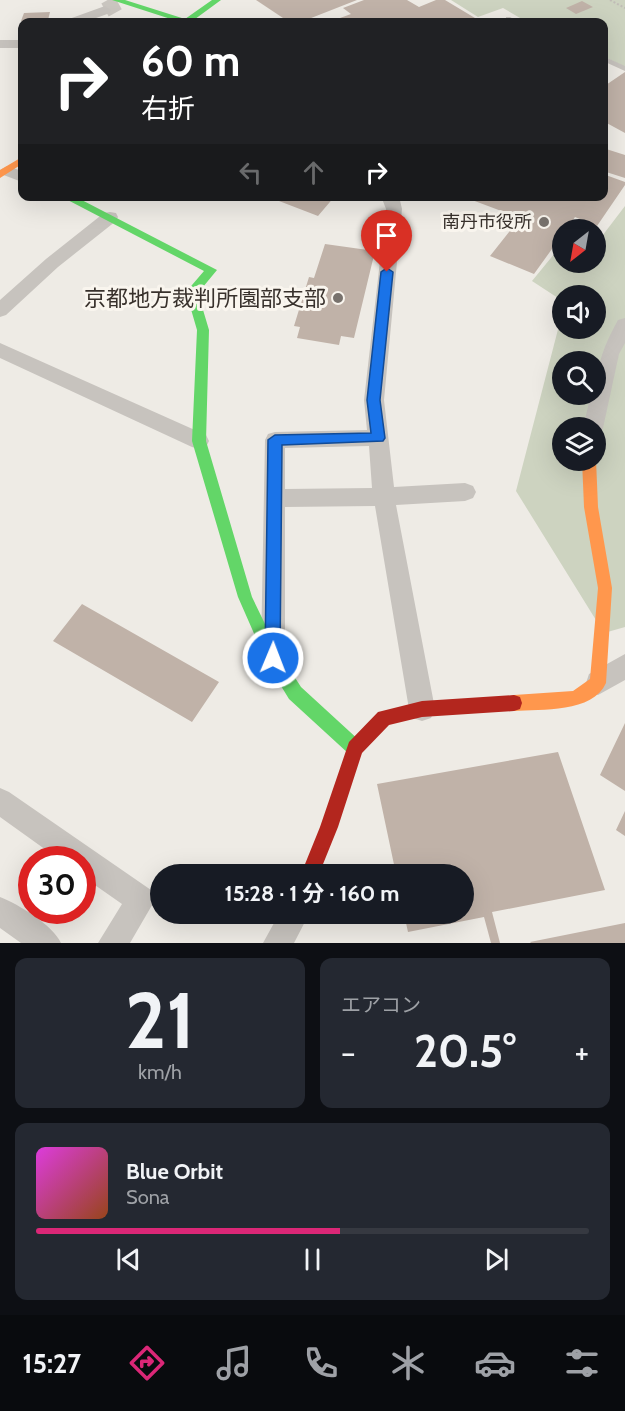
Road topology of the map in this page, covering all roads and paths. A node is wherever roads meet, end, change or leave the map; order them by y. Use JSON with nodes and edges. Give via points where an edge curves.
{"nodes":[{"id":1,"x":116,"y":0,"type":"edge"},
{"id":2,"x":217,"y":0,"type":"edge"},
{"id":3,"x":610,"y":0,"type":"edge"},
{"id":4,"x":625,"y":8,"type":"edge"},
{"id":5,"x":105,"y":10,"type":"tunnel mouth"},
{"id":6,"x":84,"y":18,"type":"edge"},
{"id":7,"x":174,"y":18,"type":"edge"},
{"id":8,"x":192,"y":18,"type":"edge"},
{"id":9,"x":0,"y":44,"type":"edge"},
{"id":10,"x":18,"y":44,"type":"edge"},
{"id":11,"x":608,"y":60,"type":"edge"},
{"id":12,"x":625,"y":69,"type":"edge"},
{"id":13,"x":18,"y":163,"type":"edge"},
{"id":14,"x":4,"y":173,"type":"edge"},
{"id":15,"x":76,"y":201,"type":"edge"},
{"id":16,"x":393,"y":201,"type":"edge"},
{"id":17,"x":110,"y":217,"type":"junction"},
{"id":18,"x":0,"y":310,"type":"edge"},
{"id":19,"x":625,"y":325,"type":"edge"},
{"id":20,"x":0,"y":350,"type":"edge"},
{"id":21,"x":596,"y":417,"type":"edge"},
{"id":22,"x":378,"y":438,"type":"junction"},
{"id":23,"x":199,"y":441,"type":"junction"},
{"id":24,"x":589,"y":471,"type":"edge"},
{"id":25,"x":465,"y":492,"type":"dead end"},
{"id":26,"x":384,"y":497,"type":"junction"},
{"id":27,"x":276,"y":498,"type":"junction"},
{"id":28,"x":273,"y":658,"type":"junction"},
{"id":29,"x":625,"y":666,"type":"edge"},
{"id":30,"x":598,"y":683,"type":"junction"},
{"id":31,"x":422,"y":709,"type":"junction"},
{"id":32,"x":355,"y":748,"type":"junction"},
{"id":33,"x":2,"y":807,"type":"edge"},
{"id":34,"x":314,"y":864,"type":"edge"},
{"id":35,"x":0,"y":911,"type":"edge"},
{"id":36,"x":289,"y":924,"type":"edge"},
{"id":37,"x":46,"y":943,"type":"edge"},
{"id":38,"x":113,"y":943,"type":"edge"},
{"id":39,"x":278,"y":943,"type":"edge"}],
"edges":[{"from":1,"to":7,"type":"street"},
{"from":2,"to":8,"type":"street"},
{"from":3,"to":4,"type":"path"},
{"from":5,"to":6,"type":"street"},
{"from":9,"to":10,"type":"street"},
{"from":11,"to":12,"type":"lane"},
{"from":13,"to":14,"type":"street"},
{"from":15,"to":17,"type":"street"},
{"from":16,"to":22,"type":"street","via":[[374,400]]},
{"from":17,"to":18,"type":"street"},
{"from":17,"to":23,"type":"street","via":[[211,270],[192,292],[203,330]]},
{"from":19,"to":21,"type":"street","via":[[610,354]]},
{"from":20,"to":23,"type":"street"},
{"from":22,"to":26,"type":"street"},
{"from":22,"to":27,"type":"street","via":[[275,440]]},
{"from":23,"to":28,"type":"street","via":[[244,597]]},
{"from":24,"to":30,"type":"street","via":[[591,507],[606,588]]},
{"from":25,"to":26,"type":"street"},
{"from":26,"to":27,"type":"street"},
{"from":26,"to":31,"type":"street"},
{"from":27,"to":28,"type":"street"},
{"from":28,"to":32,"type":"street","via":[[295,693]]},
{"from":29,"to":30,"type":"street"},
{"from":30,"to":31,"type":"street","via":[[576,699]]},
{"from":31,"to":32,"type":"street","via":[[384,718]]},
{"from":32,"to":34,"type":"street"},
{"from":33,"to":38,"type":"street","via":[[141,900]]},
{"from":35,"to":37,"type":"street"},
{"from":36,"to":39,"type":"street"}]}
